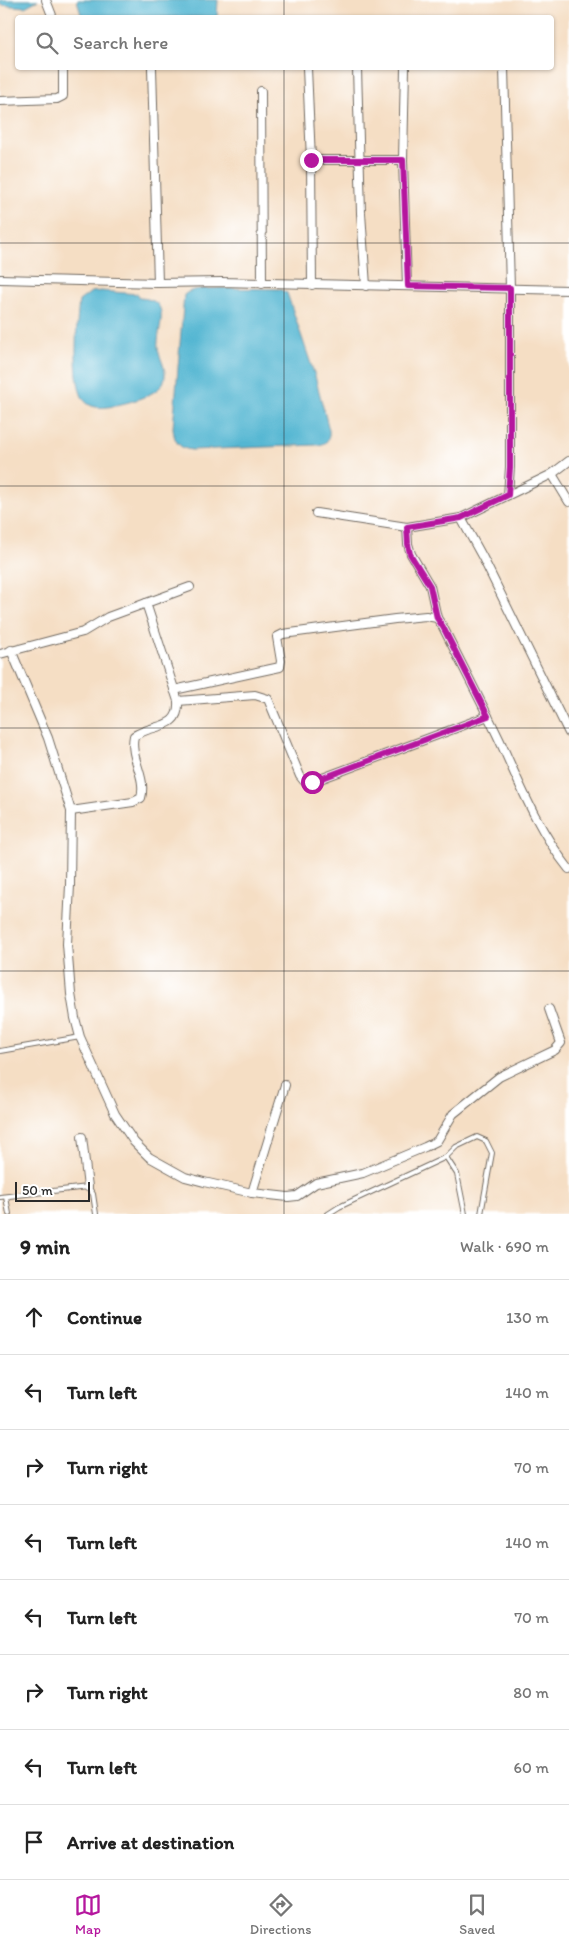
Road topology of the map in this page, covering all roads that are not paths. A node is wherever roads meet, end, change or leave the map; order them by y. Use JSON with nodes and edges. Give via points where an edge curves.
{"nodes":[{"id":1,"x":46,"y":0,"type":"edge"},
{"id":2,"x":52,"y":15,"type":"edge"},
{"id":3,"x":64,"y":70,"type":"edge"},
{"id":4,"x":152,"y":70,"type":"edge"},
{"id":5,"x":308,"y":70,"type":"edge"},
{"id":6,"x":357,"y":70,"type":"edge"},
{"id":7,"x":406,"y":70,"type":"edge"},
{"id":8,"x":504,"y":70,"type":"edge"},
{"id":9,"x":261,"y":91,"type":"dead end"},
{"id":10,"x":0,"y":101,"type":"edge"},
{"id":11,"x":311,"y":160,"type":"junction"},
{"id":12,"x":361,"y":160,"type":"junction"},
{"id":13,"x":403,"y":160,"type":"junction"},
{"id":14,"x":0,"y":279,"type":"edge"},
{"id":15,"x":158,"y":283,"type":"junction"},
{"id":16,"x":262,"y":284,"type":"junction"},
{"id":17,"x":312,"y":285,"type":"junction"},
{"id":18,"x":366,"y":286,"type":"junction"},
{"id":19,"x":408,"y":286,"type":"junction"},
{"id":20,"x":510,"y":288,"type":"junction"},
{"id":21,"x":569,"y":290,"type":"edge"},
{"id":22,"x":569,"y":461,"type":"edge"},
{"id":23,"x":552,"y":474,"type":"junction"},
{"id":24,"x":508,"y":495,"type":"junction"},
{"id":25,"x":569,"y":502,"type":"edge"},
{"id":26,"x":316,"y":513,"type":"dead end"},
{"id":27,"x":461,"y":518,"type":"junction"},
{"id":28,"x":407,"y":527,"type":"junction"},
{"id":29,"x":190,"y":587,"type":"dead end"},
{"id":30,"x":146,"y":603,"type":"junction"},
{"id":31,"x":437,"y":618,"type":"junction"},
{"id":32,"x":11,"y":650,"type":"junction"},
{"id":33,"x":0,"y":654,"type":"edge"},
{"id":34,"x":174,"y":690,"type":"junction"},
{"id":35,"x":178,"y":701,"type":"junction"},
{"id":36,"x":488,"y":716,"type":"junction"},
{"id":37,"x":569,"y":733,"type":"edge"},
{"id":38,"x":71,"y":811,"type":"junction"},
{"id":39,"x":569,"y":869,"type":"edge"},
{"id":40,"x":549,"y":1009,"type":"dead end"},
{"id":41,"x":80,"y":1037,"type":"junction"},
{"id":42,"x":565,"y":1041,"type":"edge"},
{"id":43,"x":0,"y":1051,"type":"edge"},
{"id":44,"x":284,"y":1085,"type":"dead end"},
{"id":45,"x":82,"y":1137,"type":"dead end"},
{"id":46,"x":446,"y":1158,"type":"junction"},
{"id":47,"x":88,"y":1187,"type":"junction"},
{"id":48,"x":252,"y":1193,"type":"junction"},
{"id":49,"x":0,"y":1197,"type":"edge"},
{"id":50,"x":6,"y":1197,"type":"junction"},
{"id":51,"x":9,"y":1214,"type":"edge"},
{"id":52,"x":96,"y":1214,"type":"edge"},
{"id":53,"x":328,"y":1214,"type":"edge"},
{"id":54,"x":465,"y":1214,"type":"edge"},
{"id":55,"x":481,"y":1214,"type":"edge"}],
"edges":[{"from":1,"to":2,"type":"street"},
{"from":3,"to":10,"type":"street","via":[[63,96],[57,100]]},
{"from":4,"to":15,"type":"street"},
{"from":5,"to":11,"type":"street"},
{"from":6,"to":12,"type":"street"},
{"from":7,"to":13,"type":"street"},
{"from":8,"to":20,"type":"street"},
{"from":9,"to":16,"type":"street"},
{"from":11,"to":12,"type":"street"},
{"from":11,"to":17,"type":"street"},
{"from":12,"to":13,"type":"street"},
{"from":12,"to":18,"type":"street"},
{"from":13,"to":19,"type":"street"},
{"from":14,"to":15,"type":"street"},
{"from":15,"to":16,"type":"street"},
{"from":16,"to":17,"type":"street"},
{"from":17,"to":18,"type":"street"},
{"from":18,"to":19,"type":"street"},
{"from":19,"to":20,"type":"street"},
{"from":20,"to":21,"type":"street"},
{"from":20,"to":24,"type":"street"},
{"from":22,"to":23,"type":"street"},
{"from":23,"to":24,"type":"street"},
{"from":23,"to":25,"type":"street"},
{"from":24,"to":27,"type":"street"},
{"from":26,"to":28,"type":"street"},
{"from":27,"to":28,"type":"street"},
{"from":27,"to":37,"type":"street"},
{"from":28,"to":31,"type":"street","via":[[410,554],[430,586]]},
{"from":29,"to":30,"type":"street"},
{"from":30,"to":32,"type":"street","via":[[108,617],[73,636]]},
{"from":30,"to":34,"type":"street"},
{"from":31,"to":34,"type":"street","via":[[426,616],[283,634],[277,637],[280,667]]},
{"from":31,"to":36,"type":"street"},
{"from":32,"to":33,"type":"street"},
{"from":32,"to":38,"type":"street","via":[[48,738]]},
{"from":34,"to":35,"type":"street"},
{"from":35,"to":36,"type":"street","via":[[255,695],[268,699],[300,776],[304,781],[312,782]]},
{"from":35,"to":38,"type":"street","via":[[177,716],[172,721],[134,736],[133,752],[142,780],[141,798]]},
{"from":36,"to":39,"type":"street","via":[[536,819],[550,845]]},
{"from":38,"to":41,"type":"street","via":[[67,960]]},
{"from":40,"to":42,"type":"street"},
{"from":41,"to":43,"type":"lane"},
{"from":41,"to":48,"type":"street","via":[[115,1114],[149,1157],[185,1176]]},
{"from":42,"to":48,"type":"street","via":[[556,1050],[499,1077],[453,1114],[437,1140],[425,1147],[363,1173],[316,1183],[297,1196]]},
{"from":44,"to":48,"type":"street"},
{"from":45,"to":47,"type":"street"},
{"from":46,"to":53,"type":"lane"},
{"from":46,"to":54,"type":"lane","via":[[457,1174]]},
{"from":46,"to":55,"type":"lane","via":[[469,1139],[476,1137],[486,1141],[492,1153]]},
{"from":47,"to":50,"type":"lane"},
{"from":47,"to":52,"type":"lane","via":[[93,1194]]},
{"from":49,"to":50,"type":"lane"},
{"from":50,"to":51,"type":"lane"}]}
